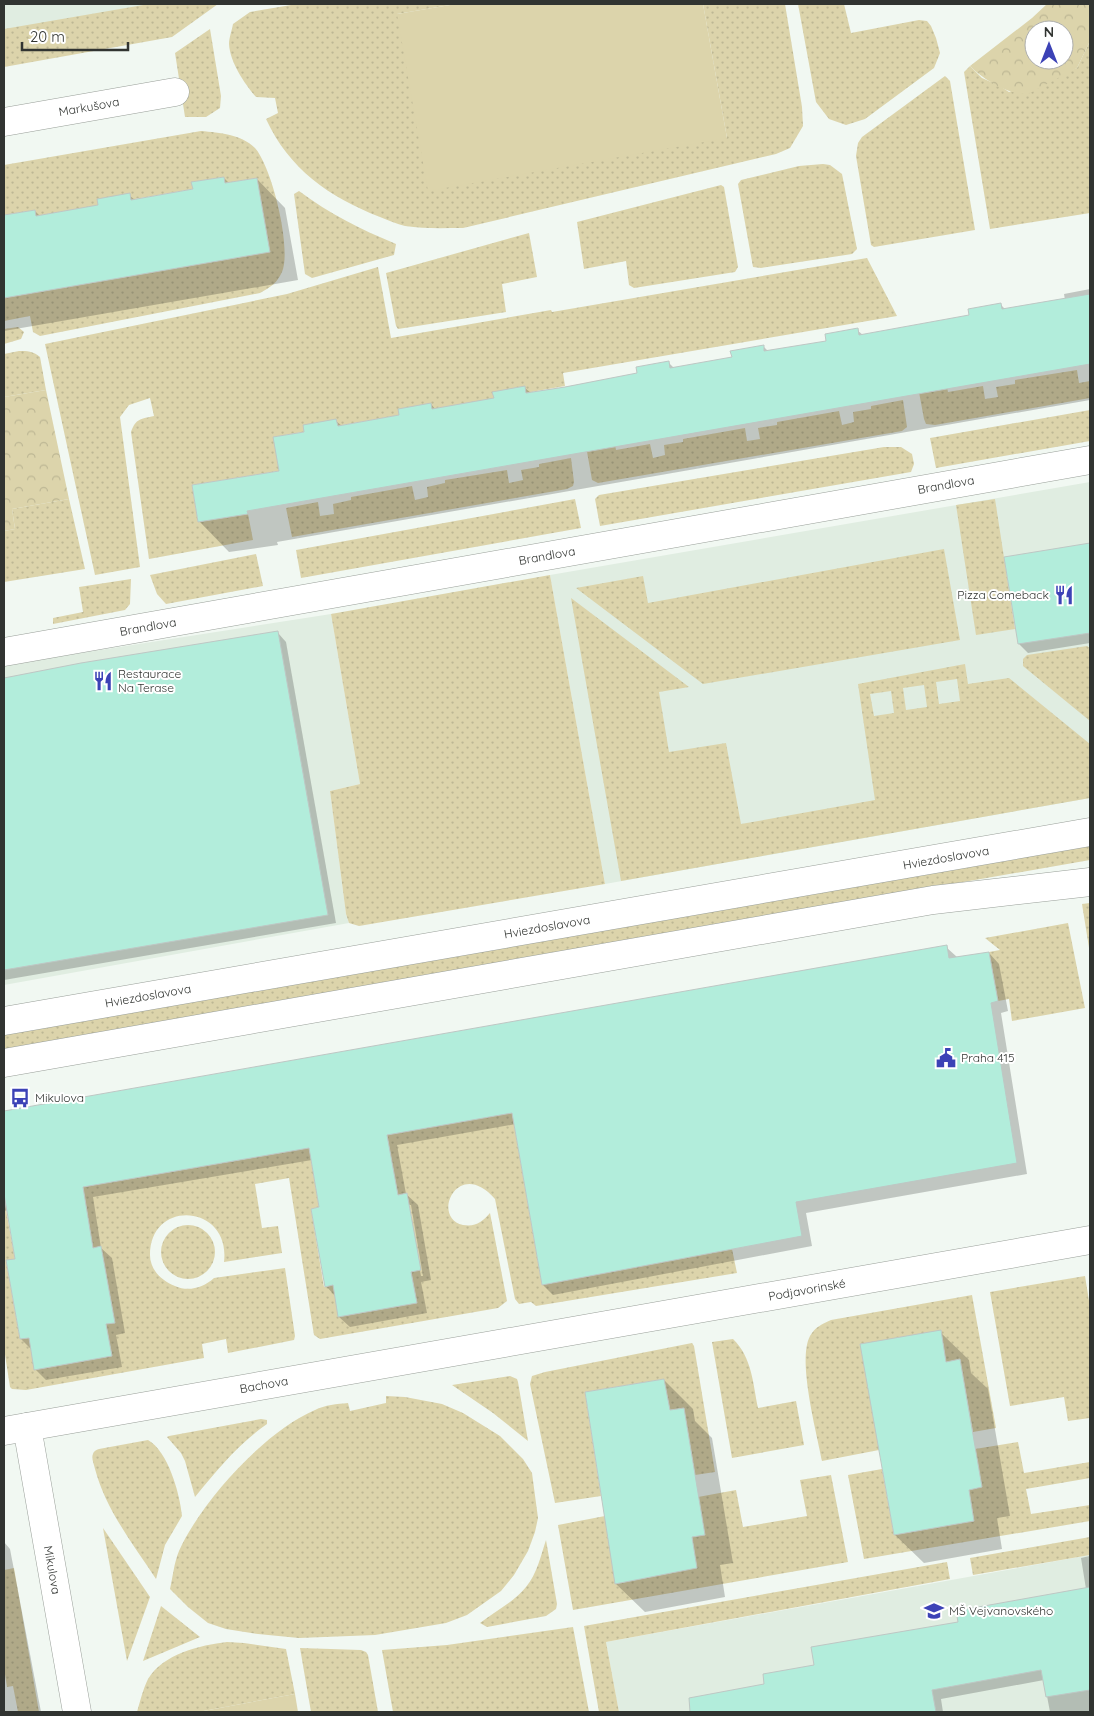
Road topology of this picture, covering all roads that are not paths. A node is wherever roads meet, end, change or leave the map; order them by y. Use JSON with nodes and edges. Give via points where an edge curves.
{"nodes":[{"id":1,"x":175,"y":92,"type":"dead end"},
{"id":2,"x":4,"y":122,"type":"edge"},
{"id":3,"x":1090,"y":460,"type":"edge"},
{"id":4,"x":4,"y":652,"type":"edge"},
{"id":5,"x":1090,"y":832,"type":"edge"},
{"id":6,"x":1090,"y":882,"type":"edge"},
{"id":7,"x":4,"y":1021,"type":"edge"},
{"id":8,"x":4,"y":1064,"type":"edge"},
{"id":9,"x":1090,"y":1240,"type":"edge"},
{"id":10,"x":523,"y":1340,"type":"joint"},
{"id":11,"x":15,"y":1429,"type":"edge"},
{"id":12,"x":77,"y":1712,"type":"edge"}],
"edges":[{"from":1,"to":2,"type":"street","name":"Markušova"},
{"from":3,"to":4,"type":"street","name":"Brandlova"},
{"from":5,"to":7,"type":"street","name":"Hviezdoslavova"},
{"from":6,"to":8,"type":"street","via":[[933,900]]},
{"from":9,"to":10,"type":"street","name":"Podjavorinské"},
{"from":10,"to":11,"type":"street","name":"Bachova"},
{"from":11,"to":12,"type":"street","name":"Mikulova"}]}
